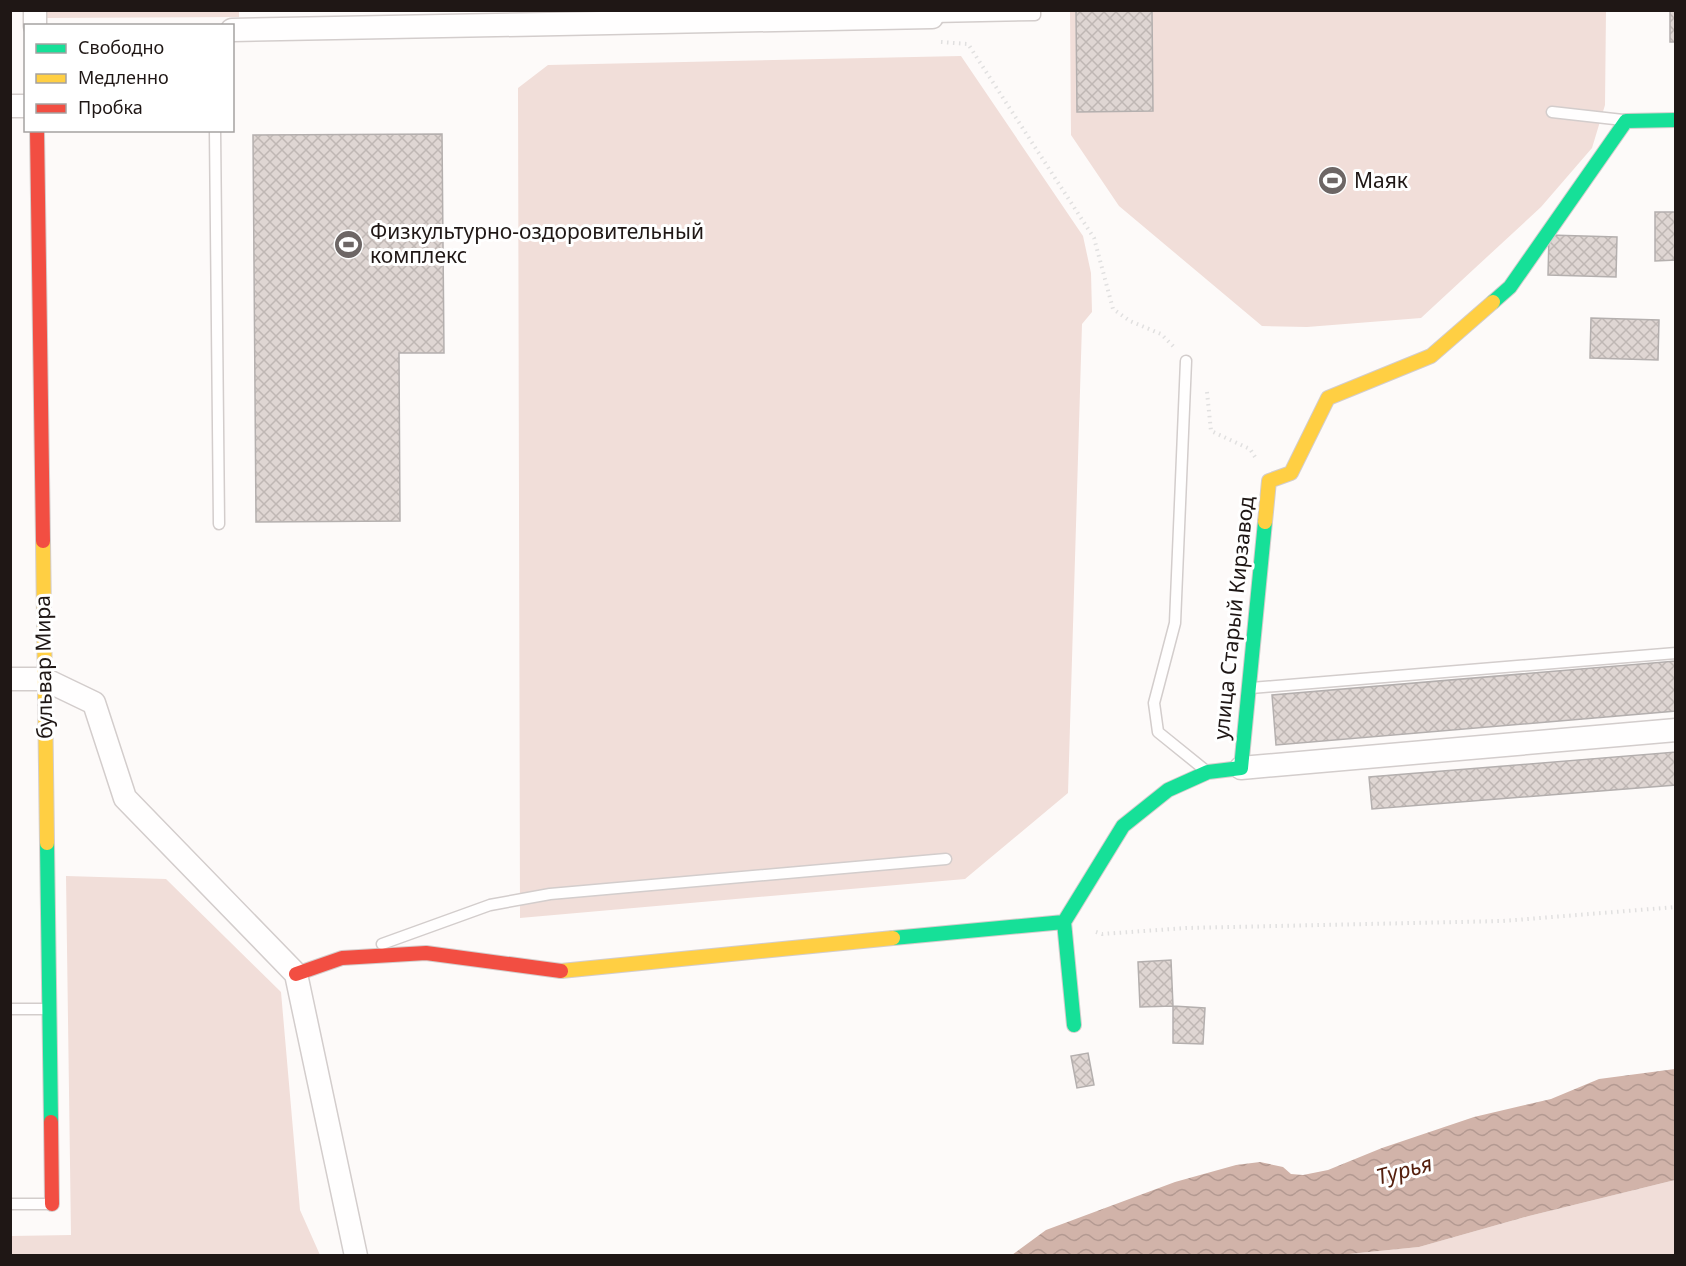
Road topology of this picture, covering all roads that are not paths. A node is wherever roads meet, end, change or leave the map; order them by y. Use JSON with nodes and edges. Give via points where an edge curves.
{"nodes":[{"id":1,"x":1035,"y":10,"type":"edge"},
{"id":2,"x":932,"y":17,"type":"joint"},
{"id":3,"x":246,"y":23,"type":"edge"},
{"id":4,"x":1552,"y":112,"type":"dead end"},
{"id":5,"x":1676,"y":120,"type":"edge"},
{"id":6,"x":1626,"y":121,"type":"junction"},
{"id":7,"x":37,"y":132,"type":"edge"},
{"id":8,"x":215,"y":132,"type":"edge"},
{"id":9,"x":1186,"y":361,"type":"road end"},
{"id":10,"x":219,"y":524,"type":"dead end"},
{"id":11,"x":1676,"y":653,"type":"edge"},
{"id":12,"x":10,"y":679,"type":"edge"},
{"id":13,"x":44,"y":679,"type":"junction"},
{"id":14,"x":1249,"y":688,"type":"junction"},
{"id":15,"x":1676,"y":730,"type":"edge"},
{"id":16,"x":1241,"y":768,"type":"junction"},
{"id":17,"x":1208,"y":772,"type":"junction"},
{"id":18,"x":946,"y":859,"type":"dead end"},
{"id":19,"x":1064,"y":922,"type":"junction"},
{"id":20,"x":342,"y":958,"type":"junction"},
{"id":21,"x":296,"y":974,"type":"junction"},
{"id":22,"x":10,"y":1009,"type":"edge"},
{"id":23,"x":49,"y":1009,"type":"junction"},
{"id":24,"x":1074,"y":1025,"type":"dead end"},
{"id":25,"x":52,"y":1203,"type":"joint"},
{"id":26,"x":10,"y":1204,"type":"edge"},
{"id":27,"x":356,"y":1256,"type":"edge"}],
"edges":[{"from":1,"to":2,"type":"lane","via":[[1035,15]]},
{"from":2,"to":3,"type":"street"},
{"from":4,"to":6,"type":"lane"},
{"from":5,"to":6,"type":"street"},
{"from":6,"to":14,"type":"street","name":"улица Старый Кирзавод","via":[[1510,287],[1431,356],[1328,398],[1291,473],[1269,481]]},
{"from":7,"to":13,"type":"street","name":"бульвар Мира"},
{"from":8,"to":10,"type":"lane"},
{"from":9,"to":17,"type":"lane","via":[[1175,623],[1154,703],[1158,732]]},
{"from":11,"to":14,"type":"lane"},
{"from":12,"to":13,"type":"street"},
{"from":13,"to":21,"type":"street","via":[[94,703],[125,798]]},
{"from":13,"to":23,"type":"street","name":"бульвар Мира"},
{"from":14,"to":16,"type":"street","name":"улица Старый Кирзавод"},
{"from":15,"to":16,"type":"street"},
{"from":16,"to":17,"type":"street","name":"улица Старый Кирзавод"},
{"from":17,"to":19,"type":"street","name":"улица Старый Кирзавод","via":[[1168,790],[1123,826]]},
{"from":18,"to":20,"type":"lane","via":[[550,894],[490,905]]},
{"from":19,"to":20,"type":"street","via":[[556,971],[426,953]]},
{"from":19,"to":24,"type":"street"},
{"from":20,"to":21,"type":"street"},
{"from":21,"to":27,"type":"street"},
{"from":22,"to":23,"type":"lane"},
{"from":23,"to":25,"type":"street","name":"бульвар Мира"},
{"from":25,"to":26,"type":"lane"}]}
